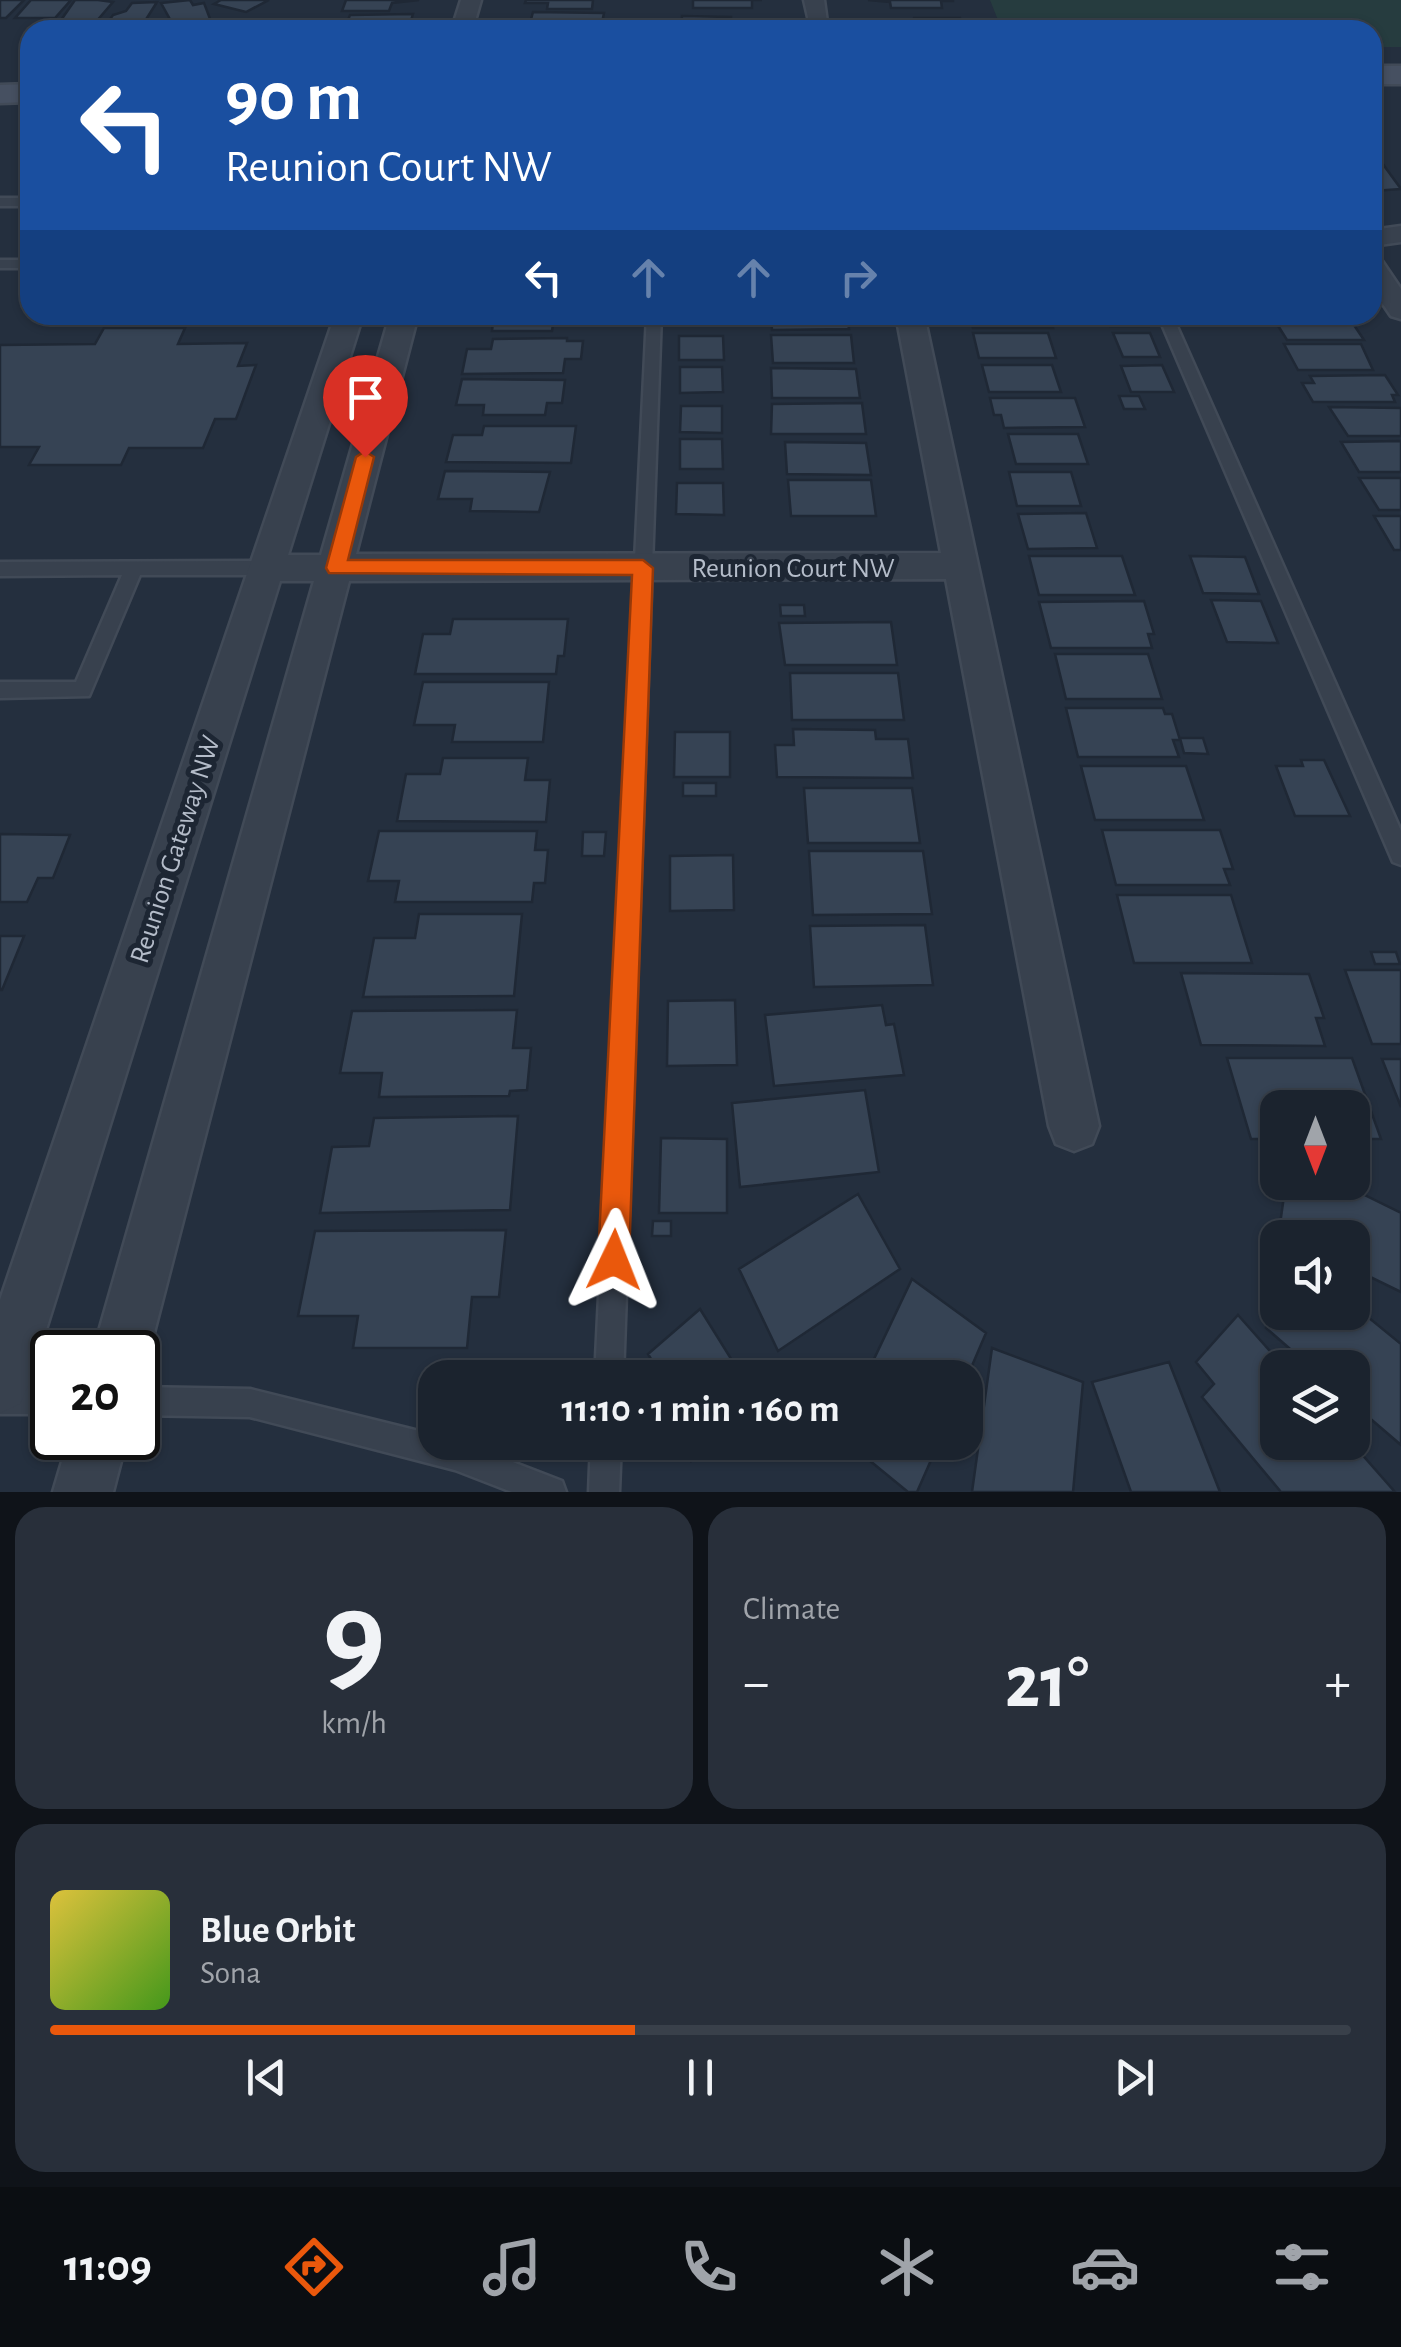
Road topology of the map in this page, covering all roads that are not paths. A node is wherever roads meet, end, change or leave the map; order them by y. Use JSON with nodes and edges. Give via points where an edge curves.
{"nodes":[{"id":1,"x":1382,"y":282,"type":"edge"},
{"id":2,"x":1401,"y":310,"type":"edge"},
{"id":3,"x":345,"y":325,"type":"edge"},
{"id":4,"x":401,"y":325,"type":"edge"},
{"id":5,"x":654,"y":325,"type":"edge"},
{"id":6,"x":912,"y":325,"type":"edge"},
{"id":7,"x":1168,"y":325,"type":"edge"},
{"id":8,"x":961,"y":566,"type":"junction"},
{"id":9,"x":134,"y":568,"type":"junction"},
{"id":10,"x":266,"y":568,"type":"junction"},
{"id":11,"x":336,"y":568,"type":"junction"},
{"id":12,"x":643,"y":568,"type":"junction"},
{"id":13,"x":0,"y":569,"type":"edge"},
{"id":14,"x":0,"y":690,"type":"edge"},
{"id":15,"x":1401,"y":856,"type":"edge"},
{"id":16,"x":1074,"y":1126,"type":"dead end"},
{"id":17,"x":128,"y":1330,"type":"edge"},
{"id":18,"x":610,"y":1360,"type":"edge"},
{"id":19,"x":0,"y":1384,"type":"edge"},
{"id":20,"x":0,"y":1400,"type":"edge"},
{"id":21,"x":30,"y":1400,"type":"edge"},
{"id":22,"x":160,"y":1401,"type":"edge"},
{"id":23,"x":92,"y":1460,"type":"edge"},
{"id":24,"x":605,"y":1460,"type":"edge"},
{"id":25,"x":83,"y":1492,"type":"edge"},
{"id":26,"x":551,"y":1492,"type":"edge"},
{"id":27,"x":604,"y":1492,"type":"edge"}],
"edges":[{"from":1,"to":2,"type":"street"},
{"from":3,"to":10,"type":"street","name":"Reunion Gateway NW"},
{"from":4,"to":11,"type":"street"},
{"from":5,"to":12,"type":"lane"},
{"from":6,"to":8,"type":"street"},
{"from":7,"to":15,"type":"lane"},
{"from":8,"to":12,"type":"street","name":"Reunion Court NW"},
{"from":8,"to":16,"type":"street"},
{"from":9,"to":10,"type":"lane"},
{"from":9,"to":13,"type":"lane"},
{"from":9,"to":14,"type":"lane","via":[[82,690]]},
{"from":10,"to":11,"type":"street","name":"Reunion Court NW"},
{"from":10,"to":19,"type":"street","name":"Reunion Gateway NW"},
{"from":11,"to":12,"type":"street","name":"Reunion Court NW"},
{"from":11,"to":17,"type":"street"},
{"from":12,"to":18,"type":"lane"},
{"from":20,"to":21,"type":"lane"},
{"from":22,"to":26,"type":"lane","via":[[250,1403],[455,1455]]},
{"from":23,"to":25,"type":"street"},
{"from":24,"to":27,"type":"lane"}]}
